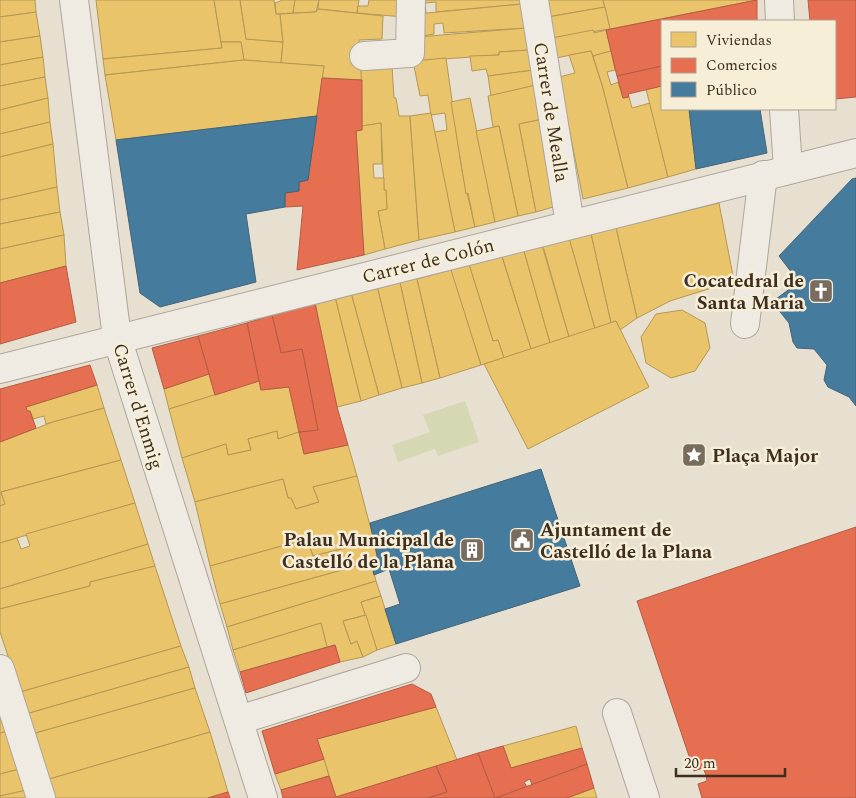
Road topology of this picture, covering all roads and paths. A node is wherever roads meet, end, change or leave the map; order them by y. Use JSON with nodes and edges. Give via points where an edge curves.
{"nodes":[{"id":1,"x":74,"y":0,"type":"edge"},
{"id":2,"x":411,"y":0,"type":"edge"},
{"id":3,"x":534,"y":0,"type":"edge"},
{"id":4,"x":779,"y":0,"type":"edge"},
{"id":5,"x":780,"y":20,"type":"edge"},
{"id":6,"x":364,"y":56,"type":"dead end"},
{"id":7,"x":784,"y":110,"type":"edge"},
{"id":8,"x":856,"y":153,"type":"edge"},
{"id":9,"x":775,"y":172,"type":"junction"},
{"id":10,"x":570,"y":224,"type":"junction"},
{"id":11,"x":745,"y":324,"type":"dead end"},
{"id":12,"x":117,"y":338,"type":"junction"},
{"id":13,"x":0,"y":369,"type":"edge"},
{"id":14,"x":406,"y":668,"type":"dead end"},
{"id":15,"x":0,"y":669,"type":"edge"},
{"id":16,"x":618,"y":713,"type":"dead end"},
{"id":17,"x":238,"y":720,"type":"junction"},
{"id":18,"x":41,"y":798,"type":"edge"},
{"id":19,"x":263,"y":798,"type":"edge"},
{"id":20,"x":645,"y":798,"type":"edge"}],
"edges":[{"from":1,"to":12,"type":"street","name":"Carrer d'Enmig"},
{"from":2,"to":6,"type":"street","via":[[410,53]]},
{"from":3,"to":10,"type":"street","name":"Carrer de Mealla"},
{"from":4,"to":5,"type":"street"},
{"from":7,"to":9,"type":"street"},
{"from":8,"to":9,"type":"street","name":"Carrer de Colón"},
{"from":9,"to":10,"type":"street","name":"Carrer de Colón"},
{"from":9,"to":11,"type":"street"},
{"from":10,"to":12,"type":"street","name":"Carrer de Colón"},
{"from":12,"to":13,"type":"street","name":"Carrer de Colón"},
{"from":12,"to":17,"type":"street","name":"Carrer d'Enmig"},
{"from":14,"to":17,"type":"street"},
{"from":15,"to":18,"type":"street"},
{"from":16,"to":20,"type":"street"},
{"from":17,"to":19,"type":"street","name":"Carrer d'Enmig"}]}
